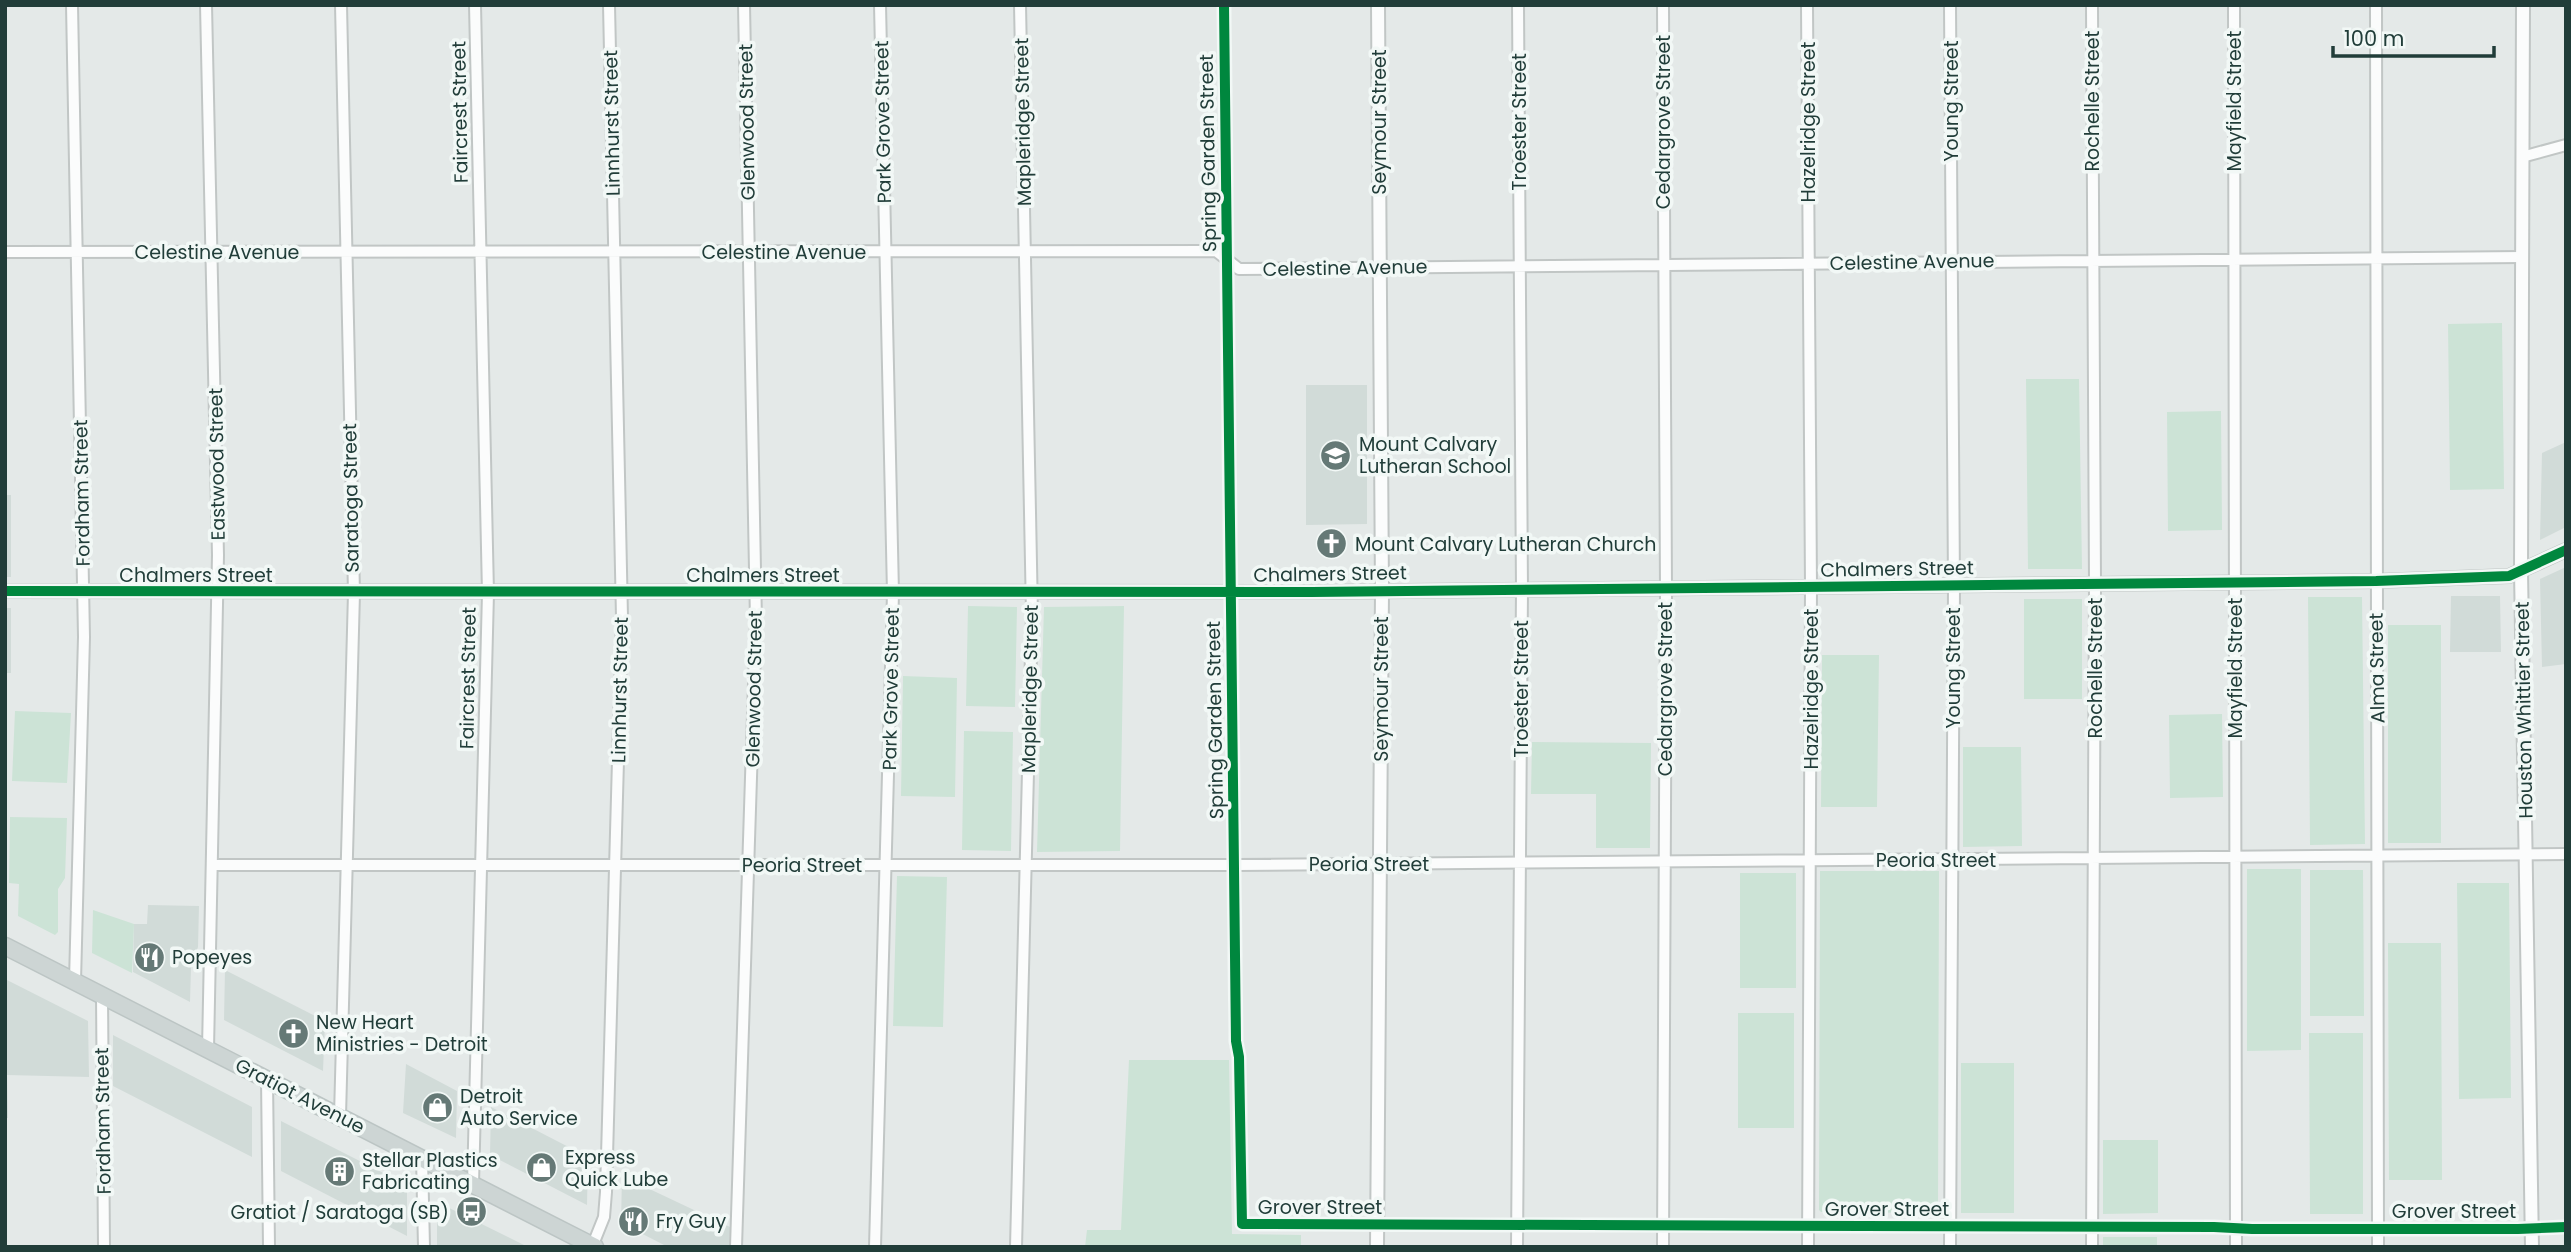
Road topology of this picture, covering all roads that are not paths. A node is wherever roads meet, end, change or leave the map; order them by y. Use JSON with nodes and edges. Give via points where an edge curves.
{"nodes":[{"id":1,"x":72,"y":5,"type":"edge"},
{"id":2,"x":206,"y":5,"type":"edge"},
{"id":3,"x":341,"y":5,"type":"edge"},
{"id":4,"x":475,"y":5,"type":"edge"},
{"id":5,"x":609,"y":5,"type":"edge"},
{"id":6,"x":744,"y":5,"type":"edge"},
{"id":7,"x":880,"y":5,"type":"edge"},
{"id":8,"x":1020,"y":5,"type":"edge"},
{"id":9,"x":1224,"y":5,"type":"edge"},
{"id":10,"x":1378,"y":5,"type":"edge"},
{"id":11,"x":1518,"y":5,"type":"edge"},
{"id":12,"x":1662,"y":5,"type":"edge"},
{"id":13,"x":1807,"y":5,"type":"edge"},
{"id":14,"x":1950,"y":5,"type":"edge"},
{"id":15,"x":2092,"y":5,"type":"edge"},
{"id":16,"x":2234,"y":5,"type":"edge"},
{"id":17,"x":2376,"y":5,"type":"edge"},
{"id":18,"x":2522,"y":5,"type":"edge"},
{"id":19,"x":2566,"y":145,"type":"edge"},
{"id":20,"x":2522,"y":158,"type":"junction"},
{"id":21,"x":77,"y":251,"type":"junction"},
{"id":22,"x":1026,"y":251,"type":"junction"},
{"id":23,"x":5,"y":252,"type":"edge"},
{"id":24,"x":212,"y":252,"type":"junction"},
{"id":25,"x":347,"y":252,"type":"junction"},
{"id":26,"x":481,"y":252,"type":"junction"},
{"id":27,"x":615,"y":252,"type":"junction"},
{"id":28,"x":750,"y":252,"type":"junction"},
{"id":29,"x":887,"y":252,"type":"junction"},
{"id":30,"x":2522,"y":257,"type":"junction"},
{"id":31,"x":2376,"y":258,"type":"junction"},
{"id":32,"x":2235,"y":259,"type":"junction"},
{"id":33,"x":1227,"y":260,"type":"junction"},
{"id":34,"x":2093,"y":260,"type":"junction"},
{"id":35,"x":1952,"y":262,"type":"junction"},
{"id":36,"x":1810,"y":263,"type":"junction"},
{"id":37,"x":1665,"y":265,"type":"junction"},
{"id":38,"x":1520,"y":266,"type":"junction"},
{"id":39,"x":1380,"y":268,"type":"junction"},
{"id":40,"x":2566,"y":550,"type":"edge"},
{"id":41,"x":2521,"y":570,"type":"junction"},
{"id":42,"x":2376,"y":581,"type":"junction"},
{"id":43,"x":2235,"y":583,"type":"junction"},
{"id":44,"x":2095,"y":584,"type":"junction"},
{"id":45,"x":1954,"y":586,"type":"junction"},
{"id":46,"x":1811,"y":587,"type":"junction"},
{"id":47,"x":1666,"y":589,"type":"junction"},
{"id":48,"x":1522,"y":590,"type":"junction"},
{"id":49,"x":1382,"y":591,"type":"junction"},
{"id":50,"x":5,"y":592,"type":"edge"},
{"id":51,"x":84,"y":593,"type":"junction"},
{"id":52,"x":218,"y":593,"type":"junction"},
{"id":53,"x":354,"y":593,"type":"junction"},
{"id":54,"x":488,"y":593,"type":"junction"},
{"id":55,"x":622,"y":593,"type":"junction"},
{"id":56,"x":756,"y":593,"type":"junction"},
{"id":57,"x":893,"y":593,"type":"junction"},
{"id":58,"x":1032,"y":593,"type":"junction"},
{"id":59,"x":1231,"y":593,"type":"junction"},
{"id":60,"x":2527,"y":855,"type":"junction"},
{"id":61,"x":2566,"y":855,"type":"edge"},
{"id":62,"x":2379,"y":856,"type":"junction"},
{"id":63,"x":2237,"y":858,"type":"junction"},
{"id":64,"x":2095,"y":859,"type":"junction"},
{"id":65,"x":1952,"y":860,"type":"junction"},
{"id":66,"x":1810,"y":861,"type":"junction"},
{"id":67,"x":1664,"y":862,"type":"junction"},
{"id":68,"x":1520,"y":863,"type":"junction"},
{"id":69,"x":1380,"y":864,"type":"junction"},
{"id":70,"x":212,"y":865,"type":"junction"},
{"id":71,"x":346,"y":865,"type":"junction"},
{"id":72,"x":481,"y":865,"type":"junction"},
{"id":73,"x":615,"y":865,"type":"junction"},
{"id":74,"x":749,"y":865,"type":"junction"},
{"id":75,"x":886,"y":865,"type":"junction"},
{"id":76,"x":1025,"y":865,"type":"junction"},
{"id":77,"x":1235,"y":865,"type":"junction"},
{"id":78,"x":5,"y":946,"type":"edge"},
{"id":79,"x":75,"y":981,"type":"junction"},
{"id":80,"x":102,"y":995,"type":"junction"},
{"id":81,"x":208,"y":1049,"type":"junction"},
{"id":82,"x":267,"y":1079,"type":"junction"},
{"id":83,"x":340,"y":1116,"type":"junction"},
{"id":84,"x":422,"y":1158,"type":"junction"},
{"id":85,"x":473,"y":1184,"type":"junction"},
{"id":86,"x":1242,"y":1224,"type":"joint"},
{"id":87,"x":1377,"y":1226,"type":"junction"},
{"id":88,"x":1517,"y":1226,"type":"junction"},
{"id":89,"x":1663,"y":1226,"type":"junction"},
{"id":90,"x":1808,"y":1226,"type":"junction"},
{"id":91,"x":1950,"y":1227,"type":"junction"},
{"id":92,"x":2093,"y":1227,"type":"junction"},
{"id":93,"x":2566,"y":1227,"type":"edge"},
{"id":94,"x":2235,"y":1228,"type":"junction"},
{"id":95,"x":2531,"y":1228,"type":"junction"},
{"id":96,"x":2378,"y":1229,"type":"junction"},
{"id":97,"x":593,"y":1246,"type":"edge"},
{"id":98,"x":104,"y":1247,"type":"edge"},
{"id":99,"x":269,"y":1247,"type":"edge"},
{"id":100,"x":425,"y":1247,"type":"edge"},
{"id":101,"x":736,"y":1247,"type":"edge"},
{"id":102,"x":874,"y":1247,"type":"edge"},
{"id":103,"x":1016,"y":1247,"type":"edge"},
{"id":104,"x":1377,"y":1247,"type":"edge"},
{"id":105,"x":1517,"y":1247,"type":"edge"},
{"id":106,"x":1663,"y":1247,"type":"edge"},
{"id":107,"x":1808,"y":1247,"type":"edge"},
{"id":108,"x":1950,"y":1247,"type":"edge"},
{"id":109,"x":2092,"y":1247,"type":"edge"},
{"id":110,"x":2236,"y":1247,"type":"edge"},
{"id":111,"x":2378,"y":1247,"type":"edge"},
{"id":112,"x":2532,"y":1247,"type":"edge"}],
"edges":[{"from":1,"to":21,"type":"street","name":"Fordham Street"},
{"from":2,"to":24,"type":"street","name":"Eastwood Street"},
{"from":3,"to":25,"type":"street","name":"Saratoga Street"},
{"from":4,"to":26,"type":"street","name":"Faircrest Street"},
{"from":5,"to":27,"type":"street","name":"Linnhurst Street"},
{"from":6,"to":28,"type":"street","name":"Glenwood Street"},
{"from":7,"to":29,"type":"street","name":"Park Grove Street"},
{"from":8,"to":22,"type":"street","name":"Mapleridge Street"},
{"from":9,"to":33,"type":"street","name":"Spring Garden Street"},
{"from":10,"to":39,"type":"street","name":"Seymour Street"},
{"from":11,"to":38,"type":"street","name":"Troester Street"},
{"from":12,"to":37,"type":"street","name":"Cedargrove Street"},
{"from":13,"to":36,"type":"street","name":"Hazelridge Street"},
{"from":14,"to":35,"type":"street","name":"Young Street"},
{"from":15,"to":34,"type":"street","name":"Rochelle Street"},
{"from":16,"to":32,"type":"street","name":"Mayfield Street"},
{"from":17,"to":31,"type":"street","name":"Alma Street"},
{"from":18,"to":20,"type":"street","name":"Houston Whittier Street"},
{"from":19,"to":20,"type":"street"},
{"from":20,"to":30,"type":"street","name":"Houston Whittier Street"},
{"from":21,"to":23,"type":"street","name":"Celestine Avenue"},
{"from":21,"to":24,"type":"street","name":"Celestine Avenue"},
{"from":21,"to":51,"type":"street","name":"Fordham Street"},
{"from":22,"to":29,"type":"street","name":"Celestine Avenue"},
{"from":22,"to":33,"type":"street","name":"Celestine Avenue","via":[[1216,251]]},
{"from":22,"to":58,"type":"street","name":"Mapleridge Street"},
{"from":24,"to":25,"type":"street","name":"Celestine Avenue"},
{"from":24,"to":52,"type":"street","name":"Eastwood Street"},
{"from":25,"to":26,"type":"street","name":"Celestine Avenue"},
{"from":25,"to":53,"type":"street","name":"Saratoga Street"},
{"from":26,"to":27,"type":"street","name":"Celestine Avenue"},
{"from":26,"to":54,"type":"street","name":"Faircrest Street"},
{"from":27,"to":28,"type":"street","name":"Celestine Avenue"},
{"from":27,"to":55,"type":"street","name":"Linnhurst Street"},
{"from":28,"to":29,"type":"street","name":"Celestine Avenue"},
{"from":28,"to":56,"type":"street","name":"Glenwood Street"},
{"from":29,"to":57,"type":"street","name":"Park Grove Street"},
{"from":30,"to":31,"type":"street","name":"Celestine Avenue"},
{"from":30,"to":41,"type":"street","name":"Houston Whittier Street"},
{"from":31,"to":32,"type":"street","name":"Celestine Avenue"},
{"from":31,"to":42,"type":"street","name":"Alma Street"},
{"from":32,"to":34,"type":"street","name":"Celestine Avenue"},
{"from":32,"to":43,"type":"street","name":"Mayfield Street"},
{"from":33,"to":39,"type":"street","name":"Celestine Avenue","via":[[1239,269]]},
{"from":33,"to":59,"type":"street","name":"Spring Garden Street"},
{"from":34,"to":35,"type":"street","name":"Celestine Avenue"},
{"from":34,"to":44,"type":"street","name":"Rochelle Street"},
{"from":35,"to":36,"type":"street","name":"Celestine Avenue"},
{"from":35,"to":45,"type":"street","name":"Young Street"},
{"from":36,"to":37,"type":"street","name":"Celestine Avenue"},
{"from":36,"to":46,"type":"street","name":"Hazelridge Street"},
{"from":37,"to":38,"type":"street","name":"Celestine Avenue"},
{"from":37,"to":47,"type":"street","name":"Cedargrove Street"},
{"from":38,"to":39,"type":"street","name":"Celestine Avenue"},
{"from":38,"to":48,"type":"street","name":"Troester Street"},
{"from":39,"to":49,"type":"street","name":"Seymour Street"},
{"from":40,"to":41,"type":"street","name":"Chalmers Street"},
{"from":41,"to":42,"type":"street","name":"Chalmers Street","via":[[2504,577]]},
{"from":41,"to":60,"type":"street","name":"Houston Whittier Street"},
{"from":42,"to":43,"type":"street","name":"Chalmers Street"},
{"from":42,"to":62,"type":"street","name":"Alma Street"},
{"from":43,"to":44,"type":"street","name":"Chalmers Street"},
{"from":43,"to":63,"type":"street","name":"Mayfield Street"},
{"from":44,"to":45,"type":"street","name":"Chalmers Street"},
{"from":44,"to":64,"type":"street","name":"Rochelle Street"},
{"from":45,"to":46,"type":"street","name":"Chalmers Street"},
{"from":45,"to":65,"type":"street","name":"Young Street"},
{"from":46,"to":47,"type":"street","name":"Chalmers Street"},
{"from":46,"to":66,"type":"street","name":"Hazelridge Street"},
{"from":47,"to":48,"type":"street","name":"Chalmers Street"},
{"from":47,"to":67,"type":"street","name":"Cedargrove Street"},
{"from":48,"to":49,"type":"street","name":"Chalmers Street"},
{"from":48,"to":68,"type":"street","name":"Troester Street"},
{"from":49,"to":59,"type":"street","name":"Chalmers Street"},
{"from":49,"to":69,"type":"street","name":"Seymour Street"},
{"from":50,"to":51,"type":"street","name":"Chalmers Street"},
{"from":51,"to":52,"type":"street","name":"Chalmers Street"},
{"from":51,"to":79,"type":"street","name":"Fordham Street"},
{"from":52,"to":53,"type":"street","name":"Chalmers Street"},
{"from":52,"to":70,"type":"street","name":"Eastwood Street"},
{"from":53,"to":54,"type":"street","name":"Chalmers Street"},
{"from":53,"to":71,"type":"street","name":"Saratoga Street"},
{"from":54,"to":55,"type":"street","name":"Chalmers Street"},
{"from":54,"to":72,"type":"street","name":"Faircrest Street"},
{"from":55,"to":56,"type":"street","name":"Chalmers Street"},
{"from":55,"to":73,"type":"street","name":"Linnhurst Street"},
{"from":56,"to":57,"type":"street","name":"Chalmers Street"},
{"from":56,"to":74,"type":"street","name":"Glenwood Street"},
{"from":57,"to":58,"type":"street","name":"Chalmers Street"},
{"from":57,"to":75,"type":"street","name":"Park Grove Street"},
{"from":58,"to":59,"type":"street","name":"Chalmers Street"},
{"from":58,"to":76,"type":"street","name":"Mapleridge Street"},
{"from":59,"to":77,"type":"street","name":"Spring Garden Street"},
{"from":60,"to":61,"type":"street","name":"Peoria Street"},
{"from":60,"to":62,"type":"street","name":"Peoria Street"},
{"from":60,"to":95,"type":"street","name":"Houston Whittier Street"},
{"from":62,"to":63,"type":"street","name":"Peoria Street"},
{"from":62,"to":96,"type":"street","name":"Alma Street"},
{"from":63,"to":64,"type":"street","name":"Peoria Street"},
{"from":63,"to":94,"type":"street","name":"Mayfield Street"},
{"from":64,"to":65,"type":"street","name":"Peoria Street"},
{"from":64,"to":92,"type":"street","name":"Rochelle Street"},
{"from":65,"to":66,"type":"street","name":"Peoria Street"},
{"from":65,"to":91,"type":"street","name":"Young Street"},
{"from":66,"to":67,"type":"street","name":"Peoria Street"},
{"from":66,"to":90,"type":"street","name":"Hazelridge Street"},
{"from":67,"to":68,"type":"street","name":"Peoria Street"},
{"from":67,"to":89,"type":"street","name":"Cedargrove Street"},
{"from":68,"to":69,"type":"street","name":"Peoria Street"},
{"from":68,"to":88,"type":"street","name":"Troester Street"},
{"from":69,"to":77,"type":"street","name":"Peoria Street"},
{"from":69,"to":87,"type":"street","name":"Seymour Street"},
{"from":70,"to":71,"type":"street","name":"Peoria Street"},
{"from":70,"to":81,"type":"street","name":"Eastwood Street"},
{"from":71,"to":72,"type":"street","name":"Peoria Street"},
{"from":71,"to":83,"type":"street","name":"Saratoga Street"},
{"from":72,"to":73,"type":"street","name":"Peoria Street"},
{"from":72,"to":85,"type":"street","name":"Faircrest Street"},
{"from":73,"to":74,"type":"street","name":"Peoria Street"},
{"from":73,"to":97,"type":"street","name":"Linnhurst Street","via":[[606,1192],[604,1217]]},
{"from":74,"to":75,"type":"street","name":"Peoria Street"},
{"from":74,"to":101,"type":"street","name":"Glenwood Street"},
{"from":75,"to":76,"type":"street","name":"Peoria Street"},
{"from":75,"to":102,"type":"street","name":"Park Grove Street"},
{"from":76,"to":77,"type":"street","name":"Peoria Street"},
{"from":76,"to":103,"type":"street","name":"Mapleridge Street"},
{"from":77,"to":86,"type":"street","name":"Spring Garden Street"},
{"from":78,"to":79,"type":"main road","name":"Gratiot Avenue"},
{"from":79,"to":80,"type":"main road","name":"Gratiot Avenue"},
{"from":80,"to":81,"type":"main road","name":"Gratiot Avenue"},
{"from":80,"to":98,"type":"street","name":"Fordham Street"},
{"from":81,"to":82,"type":"main road","name":"Gratiot Avenue"},
{"from":82,"to":83,"type":"main road","name":"Gratiot Avenue"},
{"from":82,"to":99,"type":"street"},
{"from":83,"to":84,"type":"main road","name":"Gratiot Avenue"},
{"from":84,"to":85,"type":"main road","name":"Gratiot Avenue"},
{"from":84,"to":100,"type":"street"},
{"from":85,"to":97,"type":"main road","name":"Gratiot Avenue"},
{"from":86,"to":87,"type":"street","name":"Grover Street"},
{"from":87,"to":88,"type":"street","name":"Grover Street"},
{"from":87,"to":104,"type":"street","name":"Seymour Street"},
{"from":88,"to":89,"type":"street","name":"Grover Street"},
{"from":88,"to":105,"type":"street","name":"Troester Street"},
{"from":89,"to":90,"type":"street","name":"Grover Street"},
{"from":89,"to":106,"type":"street","name":"Cedargrove Street"},
{"from":90,"to":91,"type":"street","name":"Grover Street"},
{"from":90,"to":107,"type":"street","name":"Hazelridge Street"},
{"from":91,"to":92,"type":"street","name":"Grover Street"},
{"from":91,"to":108,"type":"street","name":"Young Street"},
{"from":92,"to":94,"type":"street","name":"Grover Street"},
{"from":92,"to":109,"type":"street","name":"Rochelle Street"},
{"from":93,"to":95,"type":"street","name":"Grover Street"},
{"from":94,"to":96,"type":"street","name":"Grover Street"},
{"from":94,"to":110,"type":"street","name":"Mayfield Street"},
{"from":95,"to":96,"type":"street","name":"Grover Street"},
{"from":95,"to":112,"type":"street","name":"Houston Whittier Street"},
{"from":96,"to":111,"type":"street","name":"Alma Street"}]}
